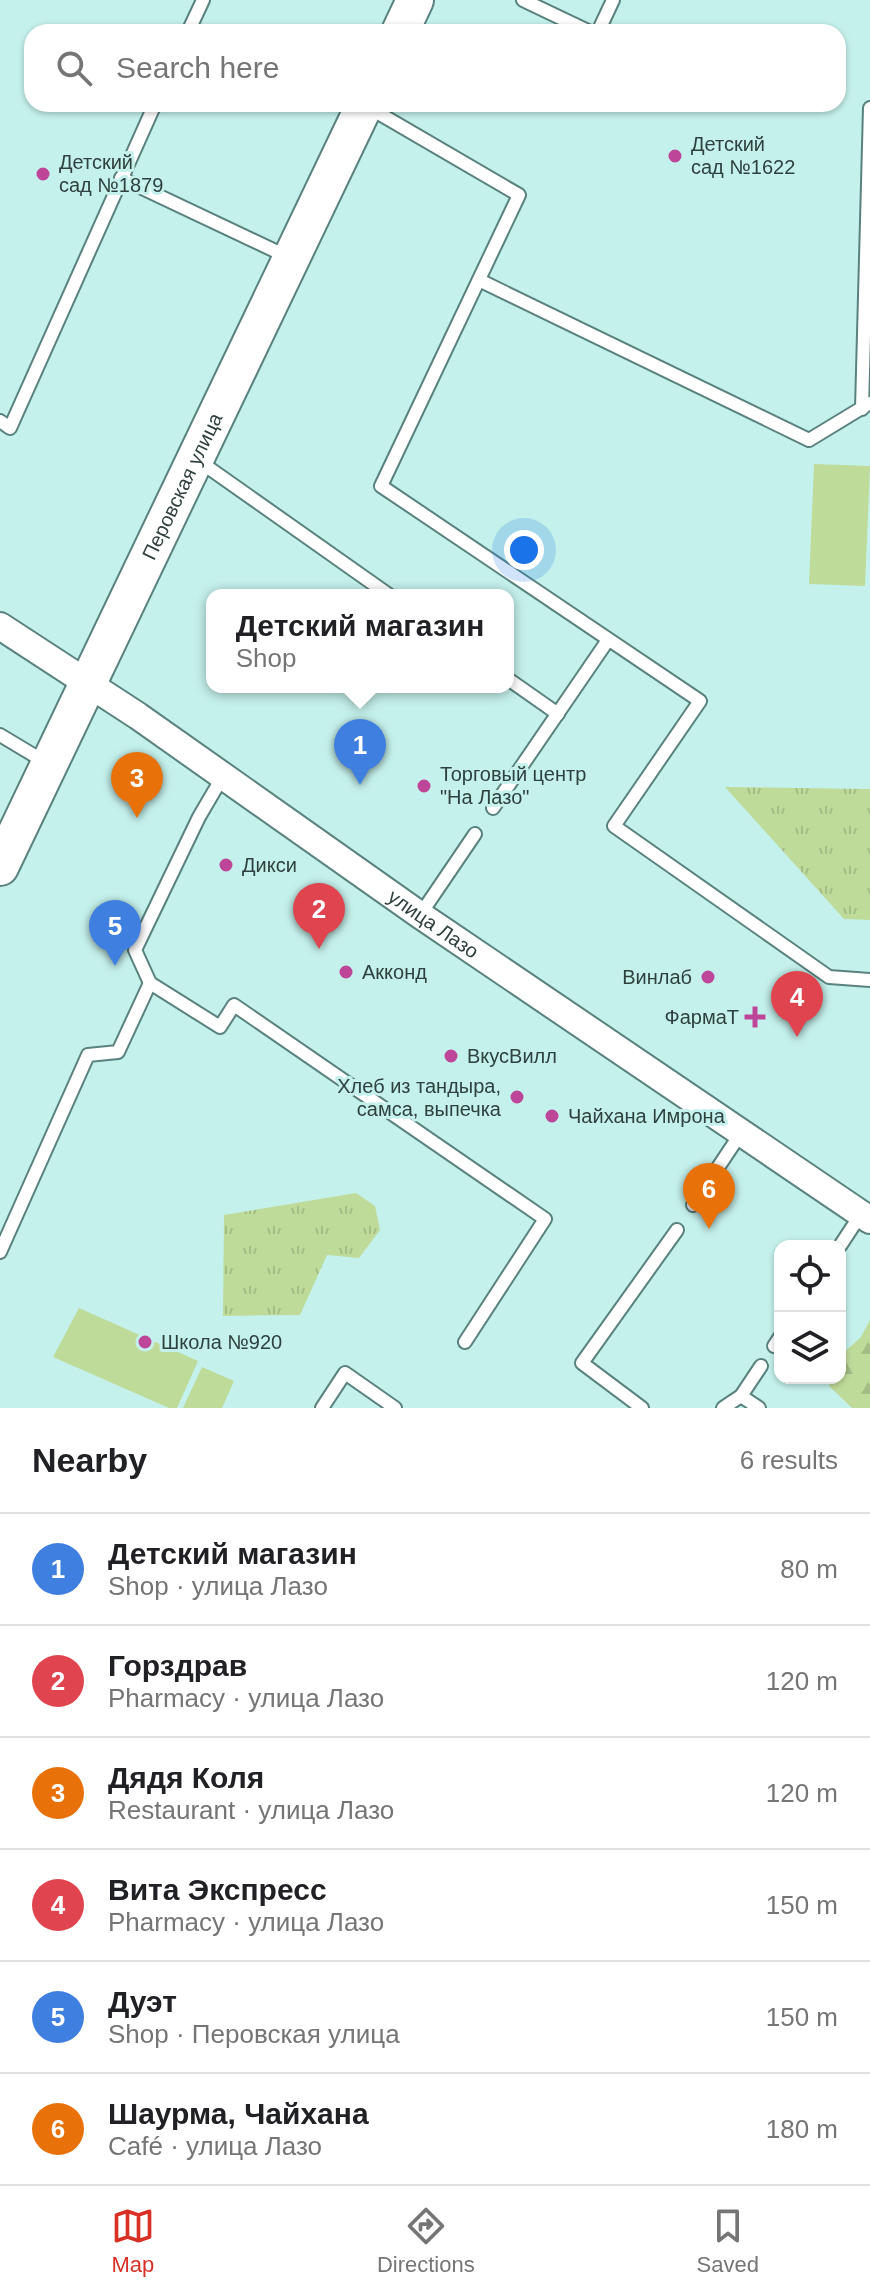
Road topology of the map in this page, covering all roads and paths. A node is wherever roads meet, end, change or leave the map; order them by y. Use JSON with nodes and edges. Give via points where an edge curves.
{"nodes":[{"id":1,"x":186,"y":0,"type":"edge"},
{"id":2,"x":415,"y":0,"type":"edge"},
{"id":3,"x":523,"y":0,"type":"edge"},
{"id":4,"x":613,"y":0,"type":"edge"},
{"id":5,"x":201,"y":4,"type":"edge"},
{"id":6,"x":192,"y":24,"type":"edge"},
{"id":7,"x":404,"y":24,"type":"edge"},
{"id":8,"x":573,"y":24,"type":"edge"},
{"id":9,"x":602,"y":24,"type":"edge"},
{"id":10,"x":870,"y":108,"type":"edge"},
{"id":11,"x":151,"y":112,"type":"edge"},
{"id":12,"x":362,"y":112,"type":"edge"},
{"id":13,"x":377,"y":112,"type":"edge"},
{"id":14,"x":121,"y":178,"type":"junction"},
{"id":15,"x":291,"y":258,"type":"junction"},
{"id":16,"x":479,"y":280,"type":"junction"},
{"id":17,"x":866,"y":406,"type":"edge"},
{"id":18,"x":0,"y":421,"type":"edge"},
{"id":19,"x":195,"y":458,"type":"junction"},
{"id":20,"x":381,"y":589,"type":"edge"},
{"id":21,"x":0,"y":626,"type":"edge"},
{"id":22,"x":608,"y":640,"type":"junction"},
{"id":23,"x":514,"y":683,"type":"edge"},
{"id":24,"x":87,"y":684,"type":"junction"},
{"id":25,"x":558,"y":714,"type":"junction"},
{"id":26,"x":0,"y":735,"type":"edge"},
{"id":27,"x":49,"y":764,"type":"junction"},
{"id":28,"x":223,"y":776,"type":"junction"},
{"id":29,"x":493,"y":808,"type":"dead end"},
{"id":30,"x":475,"y":834,"type":"dead end"},
{"id":31,"x":0,"y":867,"type":"edge"},
{"id":32,"x":420,"y":915,"type":"junction"},
{"id":33,"x":870,"y":980,"type":"edge"},
{"id":34,"x":150,"y":983,"type":"junction"},
{"id":35,"x":741,"y":1133,"type":"junction"},
{"id":36,"x":693,"y":1205,"type":"dead end"},
{"id":37,"x":866,"y":1217,"type":"edge"},
{"id":38,"x":677,"y":1230,"type":"dead end"},
{"id":39,"x":845,"y":1240,"type":"edge"},
{"id":40,"x":0,"y":1252,"type":"edge"},
{"id":41,"x":465,"y":1342,"type":"dead end"},
{"id":42,"x":761,"y":1366,"type":"dead end"},
{"id":43,"x":741,"y":1396,"type":"junction"},
{"id":44,"x":322,"y":1408,"type":"edge"},
{"id":45,"x":395,"y":1408,"type":"edge"},
{"id":46,"x":642,"y":1408,"type":"edge"},
{"id":47,"x":723,"y":1408,"type":"edge"},
{"id":48,"x":759,"y":1408,"type":"edge"}],
"edges":[{"from":1,"to":5,"type":"lane"},
{"from":2,"to":7,"type":"main road"},
{"from":3,"to":8,"type":"lane"},
{"from":4,"to":9,"type":"lane"},
{"from":5,"to":6,"type":"lane"},
{"from":10,"to":17,"type":"lane"},
{"from":11,"to":14,"type":"lane"},
{"from":12,"to":15,"type":"main road","name":"Перовская улица"},
{"from":13,"to":16,"type":"lane","via":[[519,195]]},
{"from":14,"to":15,"type":"lane"},
{"from":14,"to":18,"type":"lane","via":[[10,428]]},
{"from":15,"to":19,"type":"main road","name":"Перовская улица"},
{"from":16,"to":17,"type":"lane","via":[[809,440]]},
{"from":16,"to":22,"type":"lane","via":[[381,486]]},
{"from":19,"to":20,"type":"lane"},
{"from":19,"to":24,"type":"main road","name":"Перовская улица"},
{"from":21,"to":24,"type":"street","name":"улица Лазо"},
{"from":22,"to":25,"type":"lane"},
{"from":22,"to":33,"type":"lane","via":[[700,701],[614,826],[829,977]]},
{"from":23,"to":25,"type":"lane"},
{"from":24,"to":27,"type":"main road","name":"Перовская улица"},
{"from":24,"to":28,"type":"street","name":"улица Лазо"},
{"from":25,"to":29,"type":"lane"},
{"from":26,"to":27,"type":"lane"},
{"from":27,"to":31,"type":"main road","name":"Перовская улица"},
{"from":28,"to":32,"type":"street","name":"улица Лазо"},
{"from":28,"to":34,"type":"lane","via":[[135,950]]},
{"from":30,"to":32,"type":"lane"},
{"from":32,"to":35,"type":"street","name":"улица Лазо"},
{"from":34,"to":40,"type":"lane","via":[[118,1052],[88,1055]]},
{"from":34,"to":41,"type":"lane","via":[[220,1027],[234,1005],[545,1219]]},
{"from":35,"to":36,"type":"lane"},
{"from":35,"to":37,"type":"street","name":"улица Лазо"},
{"from":37,"to":39,"type":"lane"},
{"from":38,"to":46,"type":"lane","via":[[582,1363]]},
{"from":42,"to":43,"type":"lane"},
{"from":43,"to":47,"type":"lane"},
{"from":43,"to":48,"type":"lane"},
{"from":44,"to":45,"type":"lane","via":[[345,1373]]}]}
